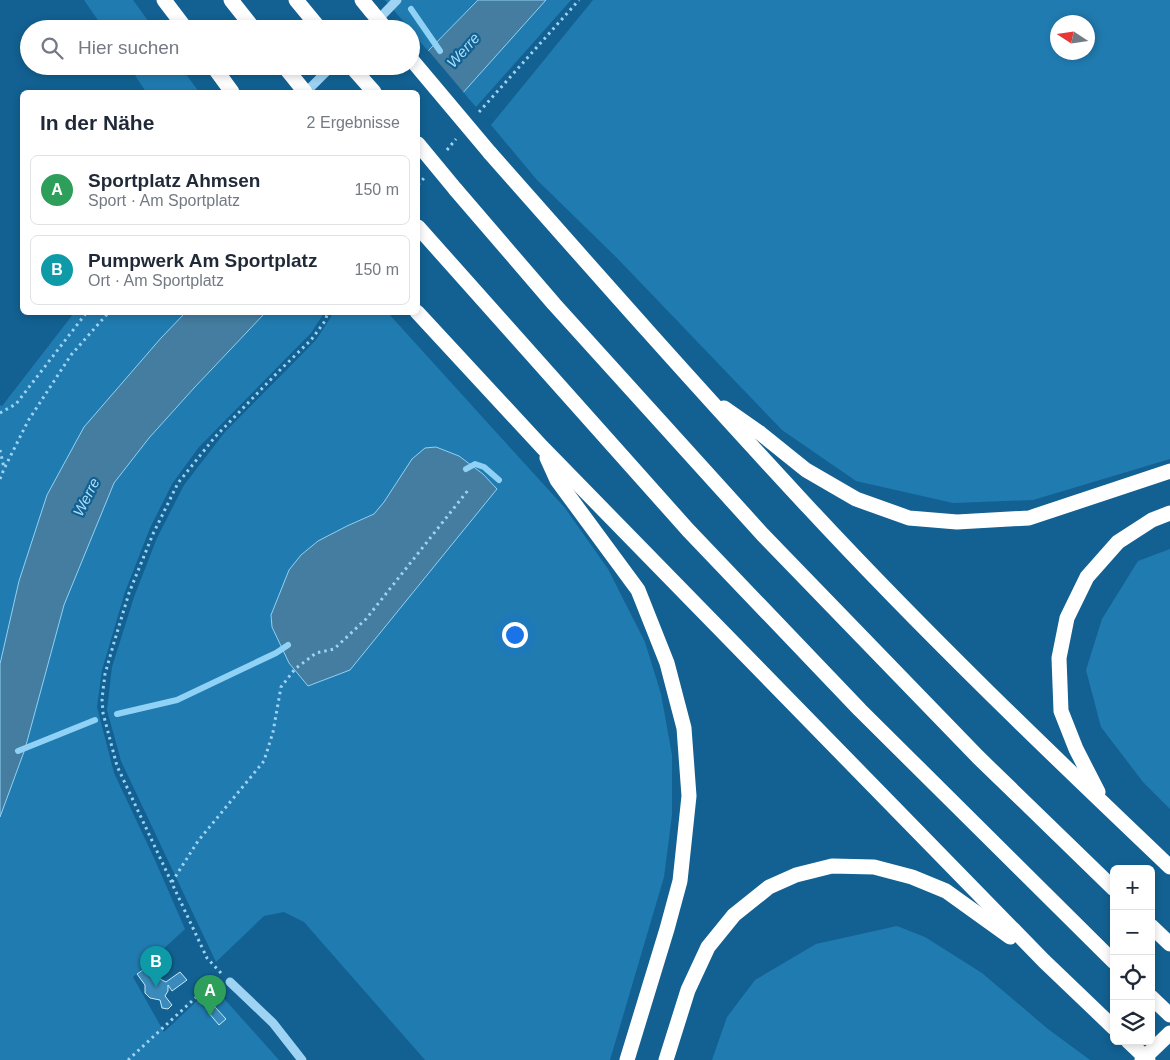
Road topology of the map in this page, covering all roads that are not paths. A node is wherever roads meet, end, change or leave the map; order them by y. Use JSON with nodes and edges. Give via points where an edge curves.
{"nodes":[{"id":1,"x":164,"y":0,"type":"edge"},
{"id":2,"x":231,"y":0,"type":"edge"},
{"id":3,"x":296,"y":0,"type":"edge"},
{"id":4,"x":397,"y":0,"type":"edge"},
{"id":5,"x":367,"y":6,"type":"edge"},
{"id":6,"x":179,"y":20,"type":"edge"},
{"id":7,"x":247,"y":20,"type":"edge"},
{"id":8,"x":313,"y":20,"type":"edge"},
{"id":9,"x":378,"y":20,"type":"edge"},
{"id":10,"x":379,"y":20,"type":"edge"},
{"id":11,"x":420,"y":70,"type":"edge"},
{"id":12,"x":220,"y":75,"type":"edge"},
{"id":13,"x":291,"y":75,"type":"edge"},
{"id":14,"x":322,"y":75,"type":"edge"},
{"id":15,"x":359,"y":75,"type":"edge"},
{"id":16,"x":231,"y":90,"type":"edge"},
{"id":17,"x":303,"y":90,"type":"edge"},
{"id":18,"x":305,"y":90,"type":"edge"},
{"id":19,"x":372,"y":90,"type":"edge"},
{"id":20,"x":420,"y":146,"type":"edge"},
{"id":21,"x":420,"y":230,"type":"edge"},
{"id":22,"x":420,"y":315,"type":"edge"},
{"id":23,"x":702,"y":392,"type":"junction"},
{"id":24,"x":542,"y":447,"type":"junction"},
{"id":25,"x":1170,"y":471,"type":"edge"},
{"id":26,"x":1170,"y":513,"type":"edge"},
{"id":27,"x":1105,"y":805,"type":"junction"},
{"id":28,"x":1170,"y":867,"type":"edge"},
{"id":29,"x":1110,"y":886,"type":"edge"},
{"id":30,"x":1155,"y":930,"type":"edge"},
{"id":31,"x":1170,"y":944,"type":"edge"},
{"id":32,"x":1110,"y":958,"type":"edge"},
{"id":33,"x":1044,"y":961,"type":"junction"},
{"id":34,"x":230,"y":982,"type":"road end"},
{"id":35,"x":1154,"y":1000,"type":"edge"},
{"id":36,"x":1170,"y":1015,"type":"edge"},
{"id":37,"x":1110,"y":1024,"type":"edge"},
{"id":38,"x":1170,"y":1033,"type":"edge"},
{"id":39,"x":1132,"y":1045,"type":"edge"},
{"id":40,"x":302,"y":1060,"type":"edge"},
{"id":41,"x":627,"y":1060,"type":"edge"},
{"id":42,"x":666,"y":1060,"type":"edge"},
{"id":43,"x":1142,"y":1060,"type":"edge"},
{"id":44,"x":1148,"y":1060,"type":"edge"}],
"edges":[{"from":1,"to":6,"type":"highway"},
{"from":2,"to":7,"type":"highway"},
{"from":3,"to":8,"type":"highway"},
{"from":4,"to":9,"type":"street"},
{"from":5,"to":10,"type":"highway","bridge":true},
{"from":11,"to":23,"type":"highway","bridge":true},
{"from":12,"to":16,"type":"highway"},
{"from":13,"to":17,"type":"highway"},
{"from":14,"to":18,"type":"street"},
{"from":15,"to":19,"type":"highway"},
{"from":20,"to":29,"type":"highway","bridge":true,"via":[[554,304],[763,535],[978,757]]},
{"from":21,"to":32,"type":"highway","via":[[702,544],[860,710]]},
{"from":22,"to":24,"type":"highway"},
{"from":23,"to":25,"type":"highway","via":[[760,432],[806,470],[856,500],[909,518],[957,522],[1029,518]]},
{"from":23,"to":27,"type":"highway","via":[[809,509]]},
{"from":24,"to":33,"type":"highway"},
{"from":24,"to":41,"type":"highway","via":[[556,480],[638,590],[667,663],[684,728],[689,796],[680,881]]},
{"from":26,"to":27,"type":"highway","via":[[1152,520],[1118,542],[1087,577],[1067,618],[1059,658],[1061,711],[1076,749]]},
{"from":27,"to":28,"type":"highway"},
{"from":30,"to":31,"type":"highway"},
{"from":33,"to":37,"type":"highway"},
{"from":33,"to":42,"type":"highway","via":[[946,891],[912,876],[874,867],[832,866],[796,875],[770,886],[734,915],[708,947],[688,990]]},
{"from":34,"to":40,"type":"street","via":[[273,1023]]},
{"from":35,"to":36,"type":"highway"},
{"from":38,"to":43,"type":"highway","bridge":true},
{"from":39,"to":44,"type":"highway"}]}
